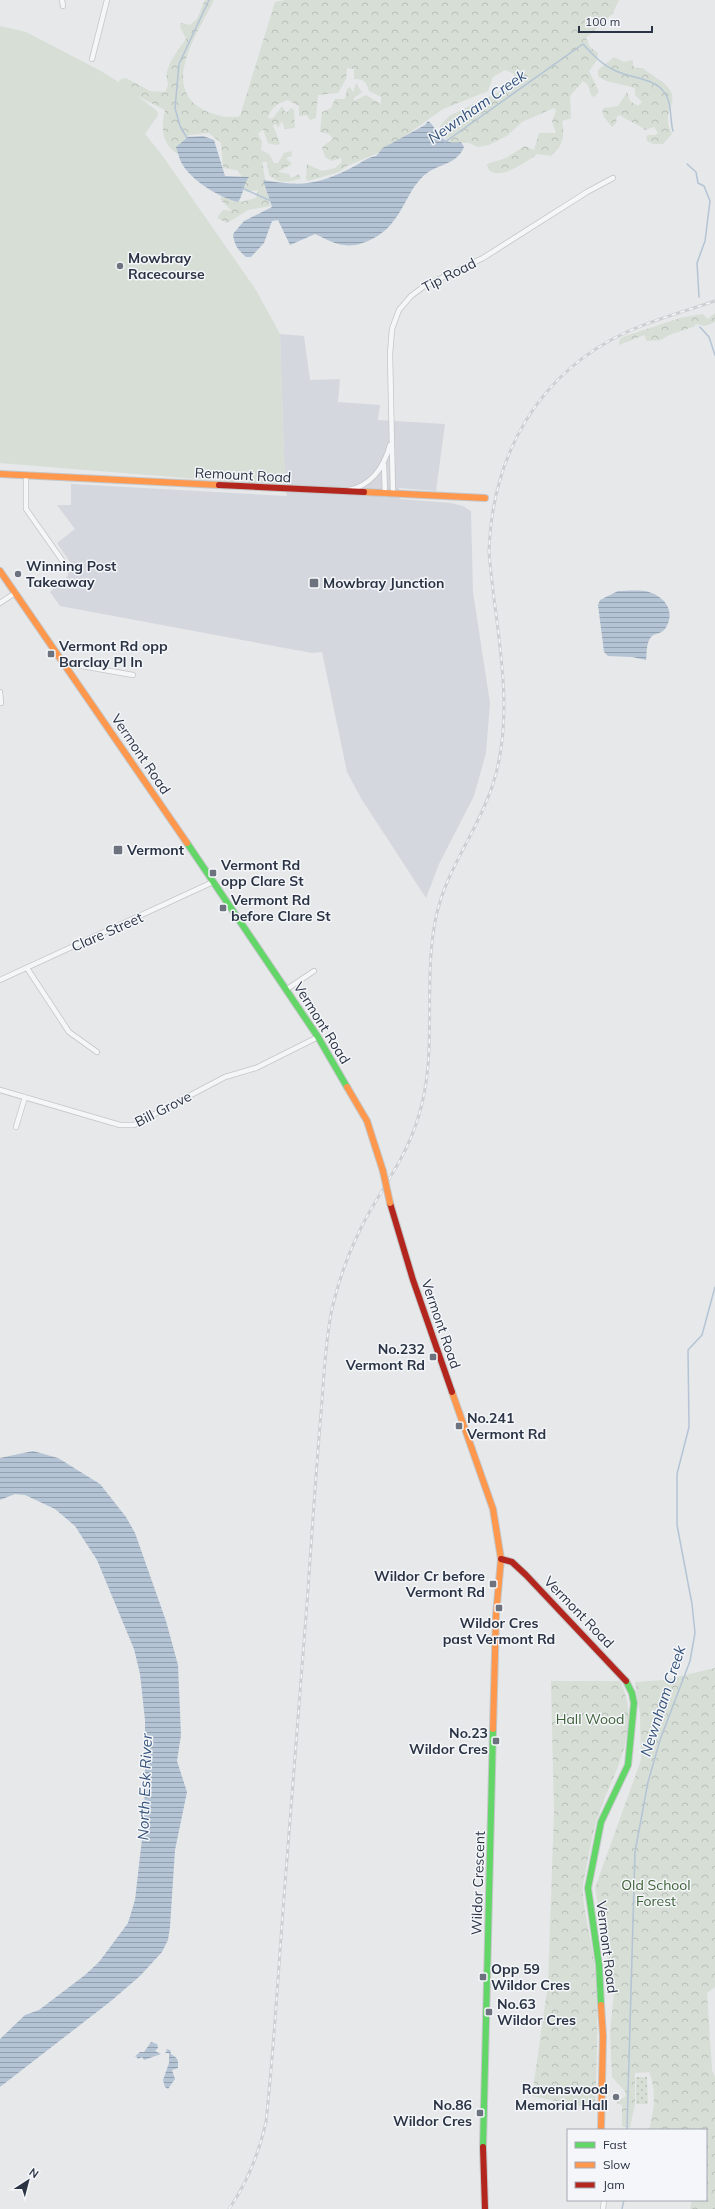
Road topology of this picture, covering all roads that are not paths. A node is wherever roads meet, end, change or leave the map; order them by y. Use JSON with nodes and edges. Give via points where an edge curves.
{"nodes":[{"id":1,"x":62,"y":0,"type":"edge"},
{"id":2,"x":107,"y":0,"type":"edge"},
{"id":3,"x":63,"y":6,"type":"dead end"},
{"id":4,"x":92,"y":58,"type":"dead end"},
{"id":5,"x":612,"y":178,"type":"dead end"},
{"id":6,"x":391,"y":438,"type":"junction"},
{"id":7,"x":384,"y":467,"type":"junction"},
{"id":8,"x":392,"y":467,"type":"junction"},
{"id":9,"x":0,"y":474,"type":"edge"},
{"id":10,"x":26,"y":476,"type":"junction"},
{"id":11,"x":337,"y":492,"type":"junction"},
{"id":12,"x":385,"y":494,"type":"junction"},
{"id":13,"x":393,"y":494,"type":"junction"},
{"id":14,"x":485,"y":498,"type":"dead end"},
{"id":15,"x":69,"y":570,"type":"dead end"},
{"id":16,"x":0,"y":571,"type":"edge"},
{"id":17,"x":15,"y":593,"type":"junction"},
{"id":18,"x":0,"y":603,"type":"edge"},
{"id":19,"x":66,"y":666,"type":"junction"},
{"id":20,"x":133,"y":675,"type":"dead end"},
{"id":21,"x":0,"y":693,"type":"edge"},
{"id":22,"x":1,"y":703,"type":"dead end"},
{"id":23,"x":213,"y":882,"type":"junction"},
{"id":24,"x":27,"y":968,"type":"junction"},
{"id":25,"x":314,"y":971,"type":"dead end"},
{"id":26,"x":0,"y":980,"type":"edge"},
{"id":27,"x":287,"y":989,"type":"junction"},
{"id":28,"x":318,"y":1037,"type":"junction"},
{"id":29,"x":97,"y":1052,"type":"dead end"},
{"id":30,"x":0,"y":1090,"type":"edge"},
{"id":31,"x":25,"y":1097,"type":"junction"},
{"id":32,"x":16,"y":1127,"type":"dead end"},
{"id":33,"x":501,"y":1559,"type":"junction"},
{"id":34,"x":601,"y":2129,"type":"edge"},
{"id":35,"x":485,"y":2209,"type":"edge"}],
"edges":[{"from":1,"to":3,"type":"street"},
{"from":2,"to":4,"type":"street"},
{"from":5,"to":6,"type":"street","name":"Tip Road","via":[[483,258],[423,287],[404,304],[395,318],[390,338]]},
{"from":6,"to":7,"type":"street","name":"Tip Road"},
{"from":6,"to":8,"type":"street","name":"Tip Road"},
{"from":7,"to":8,"type":"street"},
{"from":7,"to":11,"type":"street","via":[[366,483]]},
{"from":7,"to":12,"type":"street","name":"Tip Road"},
{"from":8,"to":13,"type":"street","name":"Tip Road"},
{"from":9,"to":10,"type":"street","name":"Remount Road"},
{"from":10,"to":11,"type":"street","name":"Remount Road"},
{"from":10,"to":15,"type":"street","via":[[26,509]]},
{"from":11,"to":12,"type":"street","name":"Remount Road"},
{"from":12,"to":13,"type":"street","name":"Remount Road"},
{"from":13,"to":14,"type":"street","name":"Remount Road"},
{"from":16,"to":17,"type":"street","name":"Vermont Road"},
{"from":17,"to":18,"type":"street"},
{"from":17,"to":19,"type":"street","name":"Vermont Road"},
{"from":19,"to":20,"type":"street","via":[[76,665]]},
{"from":19,"to":23,"type":"street","name":"Vermont Road"},
{"from":21,"to":22,"type":"street"},
{"from":23,"to":24,"type":"street","name":"Clare Street"},
{"from":23,"to":27,"type":"street","name":"Vermont Road"},
{"from":24,"to":26,"type":"street","name":"Clare Street"},
{"from":24,"to":29,"type":"street","via":[[69,1032]]},
{"from":25,"to":27,"type":"street"},
{"from":27,"to":28,"type":"street","name":"Vermont Road"},
{"from":28,"to":31,"type":"street","name":"Bill Grove","via":[[256,1068],[225,1077],[134,1125],[120,1125]]},
{"from":28,"to":33,"type":"street","name":"Vermont Road","bridge":true,"via":[[367,1121],[383,1171],[401,1244],[494,1509]]},
{"from":30,"to":31,"type":"street","name":"Bill Grove"},
{"from":31,"to":32,"type":"street"},
{"from":33,"to":34,"type":"street","name":"Vermont Road","via":[[512,1562],[526,1574],[617,1670],[632,1693],[633,1723],[628,1765],[601,1822],[588,1888],[599,1965],[603,2036]]},
{"from":33,"to":35,"type":"street","name":"Wildor Crescent","via":[[496,1611],[483,2147]]}]}
